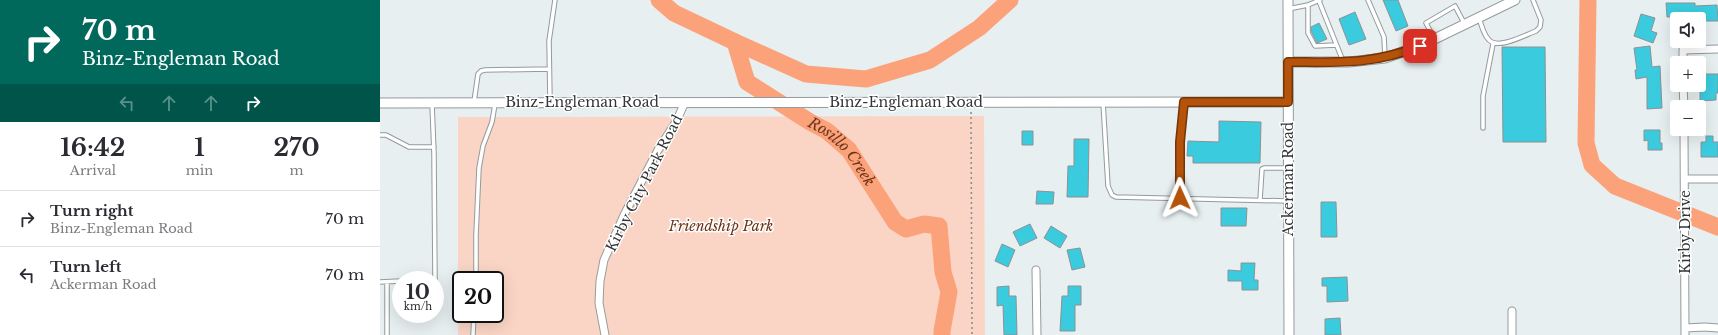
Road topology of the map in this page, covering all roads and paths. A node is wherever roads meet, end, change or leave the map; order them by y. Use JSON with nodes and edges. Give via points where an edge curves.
{"nodes":[{"id":1,"x":554,"y":0,"type":"edge"},
{"id":2,"x":1319,"y":0,"type":"edge"},
{"id":3,"x":1368,"y":0,"type":"edge"},
{"id":4,"x":1515,"y":0,"type":"edge"},
{"id":5,"x":1533,"y":0,"type":"edge"},
{"id":6,"x":1288,"y":4,"type":"edge"},
{"id":7,"x":1308,"y":5,"type":"junction"},
{"id":8,"x":1479,"y":17,"type":"junction"},
{"id":9,"x":1464,"y":24,"type":"junction"},
{"id":10,"x":1434,"y":39,"type":"junction"},
{"id":11,"x":1493,"y":44,"type":"junction"},
{"id":12,"x":1336,"y":45,"type":"junction"},
{"id":13,"x":1718,"y":49,"type":"edge"},
{"id":14,"x":1683,"y":56,"type":"edge"},
{"id":15,"x":1386,"y":58,"type":"junction"},
{"id":16,"x":1288,"y":62,"type":"junction"},
{"id":17,"x":1343,"y":62,"type":"junction"},
{"id":18,"x":549,"y":69,"type":"junction"},
{"id":19,"x":495,"y":102,"type":"junction"},
{"id":20,"x":550,"y":102,"type":"junction"},
{"id":21,"x":685,"y":102,"type":"junction"},
{"id":22,"x":971,"y":102,"type":"junction"},
{"id":23,"x":1103,"y":102,"type":"junction"},
{"id":24,"x":1184,"y":102,"type":"junction"},
{"id":25,"x":1288,"y":102,"type":"junction"},
{"id":26,"x":380,"y":103,"type":"edge"},
{"id":27,"x":432,"y":103,"type":"junction"},
{"id":28,"x":474,"y":103,"type":"junction"},
{"id":29,"x":1483,"y":128,"type":"dead end"},
{"id":30,"x":380,"y":135,"type":"edge"},
{"id":31,"x":1684,"y":136,"type":"edge"},
{"id":32,"x":434,"y":147,"type":"junction"},
{"id":33,"x":1288,"y":168,"type":"junction"},
{"id":34,"x":1685,"y":179,"type":"junction"},
{"id":35,"x":1718,"y":179,"type":"edge"},
{"id":36,"x":1180,"y":198,"type":"junction"},
{"id":37,"x":1260,"y":200,"type":"junction"},
{"id":38,"x":1288,"y":201,"type":"junction"},
{"id":39,"x":1036,"y":270,"type":"dead end"},
{"id":40,"x":435,"y":271,"type":"edge"},
{"id":41,"x":476,"y":271,"type":"edge"},
{"id":42,"x":380,"y":282,"type":"edge"},
{"id":43,"x":388,"y":282,"type":"junction"},
{"id":44,"x":392,"y":282,"type":"edge"},
{"id":45,"x":1512,"y":311,"type":"dead end"},
{"id":46,"x":474,"y":323,"type":"edge"},
{"id":47,"x":1718,"y":328,"type":"edge"},
{"id":48,"x":1685,"y":331,"type":"edge"},
{"id":49,"x":387,"y":335,"type":"edge"},
{"id":50,"x":473,"y":335,"type":"edge"},
{"id":51,"x":605,"y":335,"type":"edge"},
{"id":52,"x":972,"y":335,"type":"edge"},
{"id":53,"x":1037,"y":335,"type":"edge"},
{"id":54,"x":1289,"y":335,"type":"edge"},
{"id":55,"x":1512,"y":335,"type":"edge"}],
"edges":[{"from":1,"to":18,"type":"lane"},
{"from":2,"to":7,"type":"lane"},
{"from":2,"to":12,"type":"lane"},
{"from":3,"to":15,"type":"lane","via":[[1384,37]]},
{"from":4,"to":8,"type":"street"},
{"from":5,"to":11,"type":"lane","via":[[1541,20],[1540,27],[1536,31],[1501,44]]},
{"from":6,"to":7,"type":"lane"},
{"from":6,"to":16,"type":"street","name":"Ackerman Road"},
{"from":7,"to":12,"type":"lane","via":[[1308,33],[1315,46]]},
{"from":8,"to":9,"type":"street"},
{"from":8,"to":11,"type":"lane","via":[[1486,37]]},
{"from":9,"to":10,"type":"street"},
{"from":9,"to":10,"type":"lane","via":[[1455,6],[1426,23]]},
{"from":10,"to":15,"type":"street"},
{"from":11,"to":29,"type":"lane","via":[[1483,96]]},
{"from":12,"to":17,"type":"lane"},
{"from":13,"to":14,"type":"street","via":[[1683,50]]},
{"from":15,"to":17,"type":"street"},
{"from":16,"to":17,"type":"street"},
{"from":16,"to":25,"type":"street","name":"Ackerman Road"},
{"from":18,"to":20,"type":"lane"},
{"from":18,"to":28,"type":"lane","via":[[481,71],[478,74]]},
{"from":19,"to":20,"type":"street","name":"Binz-Engleman Road"},
{"from":19,"to":28,"type":"street","name":"Binz-Engleman Road"},
{"from":19,"to":41,"type":"lane","via":[[479,168]]},
{"from":20,"to":21,"type":"street","name":"Binz-Engleman Road"},
{"from":21,"to":22,"type":"street","name":"Binz-Engleman Road"},
{"from":21,"to":51,"type":"street","name":"Kirby City Park Road","via":[[625,213],[604,260],[599,303]]},
{"from":22,"to":23,"type":"street","name":"Binz-Engleman Road"},
{"from":22,"to":52,"type":"path"},
{"from":23,"to":24,"type":"street","name":"Binz-Engleman Road"},
{"from":23,"to":36,"type":"lane","via":[[1108,186],[1112,195]]},
{"from":24,"to":25,"type":"street","name":"Binz-Engleman Road"},
{"from":24,"to":36,"type":"lane","via":[[1180,142]]},
{"from":25,"to":33,"type":"street","name":"Ackerman Road"},
{"from":26,"to":27,"type":"street","name":"Binz-Engleman Road"},
{"from":27,"to":28,"type":"street","name":"Binz-Engleman Road"},
{"from":27,"to":32,"type":"lane"},
{"from":30,"to":32,"type":"lane","via":[[386,135],[409,147]]},
{"from":31,"to":34,"type":"street","name":"Kirby Drive"},
{"from":32,"to":40,"type":"lane"},
{"from":33,"to":37,"type":"lane","via":[[1262,169]]},
{"from":33,"to":38,"type":"street","name":"Ackerman Road"},
{"from":34,"to":35,"type":"street"},
{"from":34,"to":48,"type":"street","name":"Kirby Drive"},
{"from":36,"to":37,"type":"lane"},
{"from":37,"to":38,"type":"lane"},
{"from":38,"to":54,"type":"street","name":"Ackerman Road"},
{"from":39,"to":53,"type":"street"},
{"from":42,"to":43,"type":"lane"},
{"from":43,"to":44,"type":"lane"},
{"from":43,"to":49,"type":"lane"},
{"from":45,"to":55,"type":"street"},
{"from":46,"to":50,"type":"lane"},
{"from":47,"to":48,"type":"street","via":[[1705,327]]}]}
